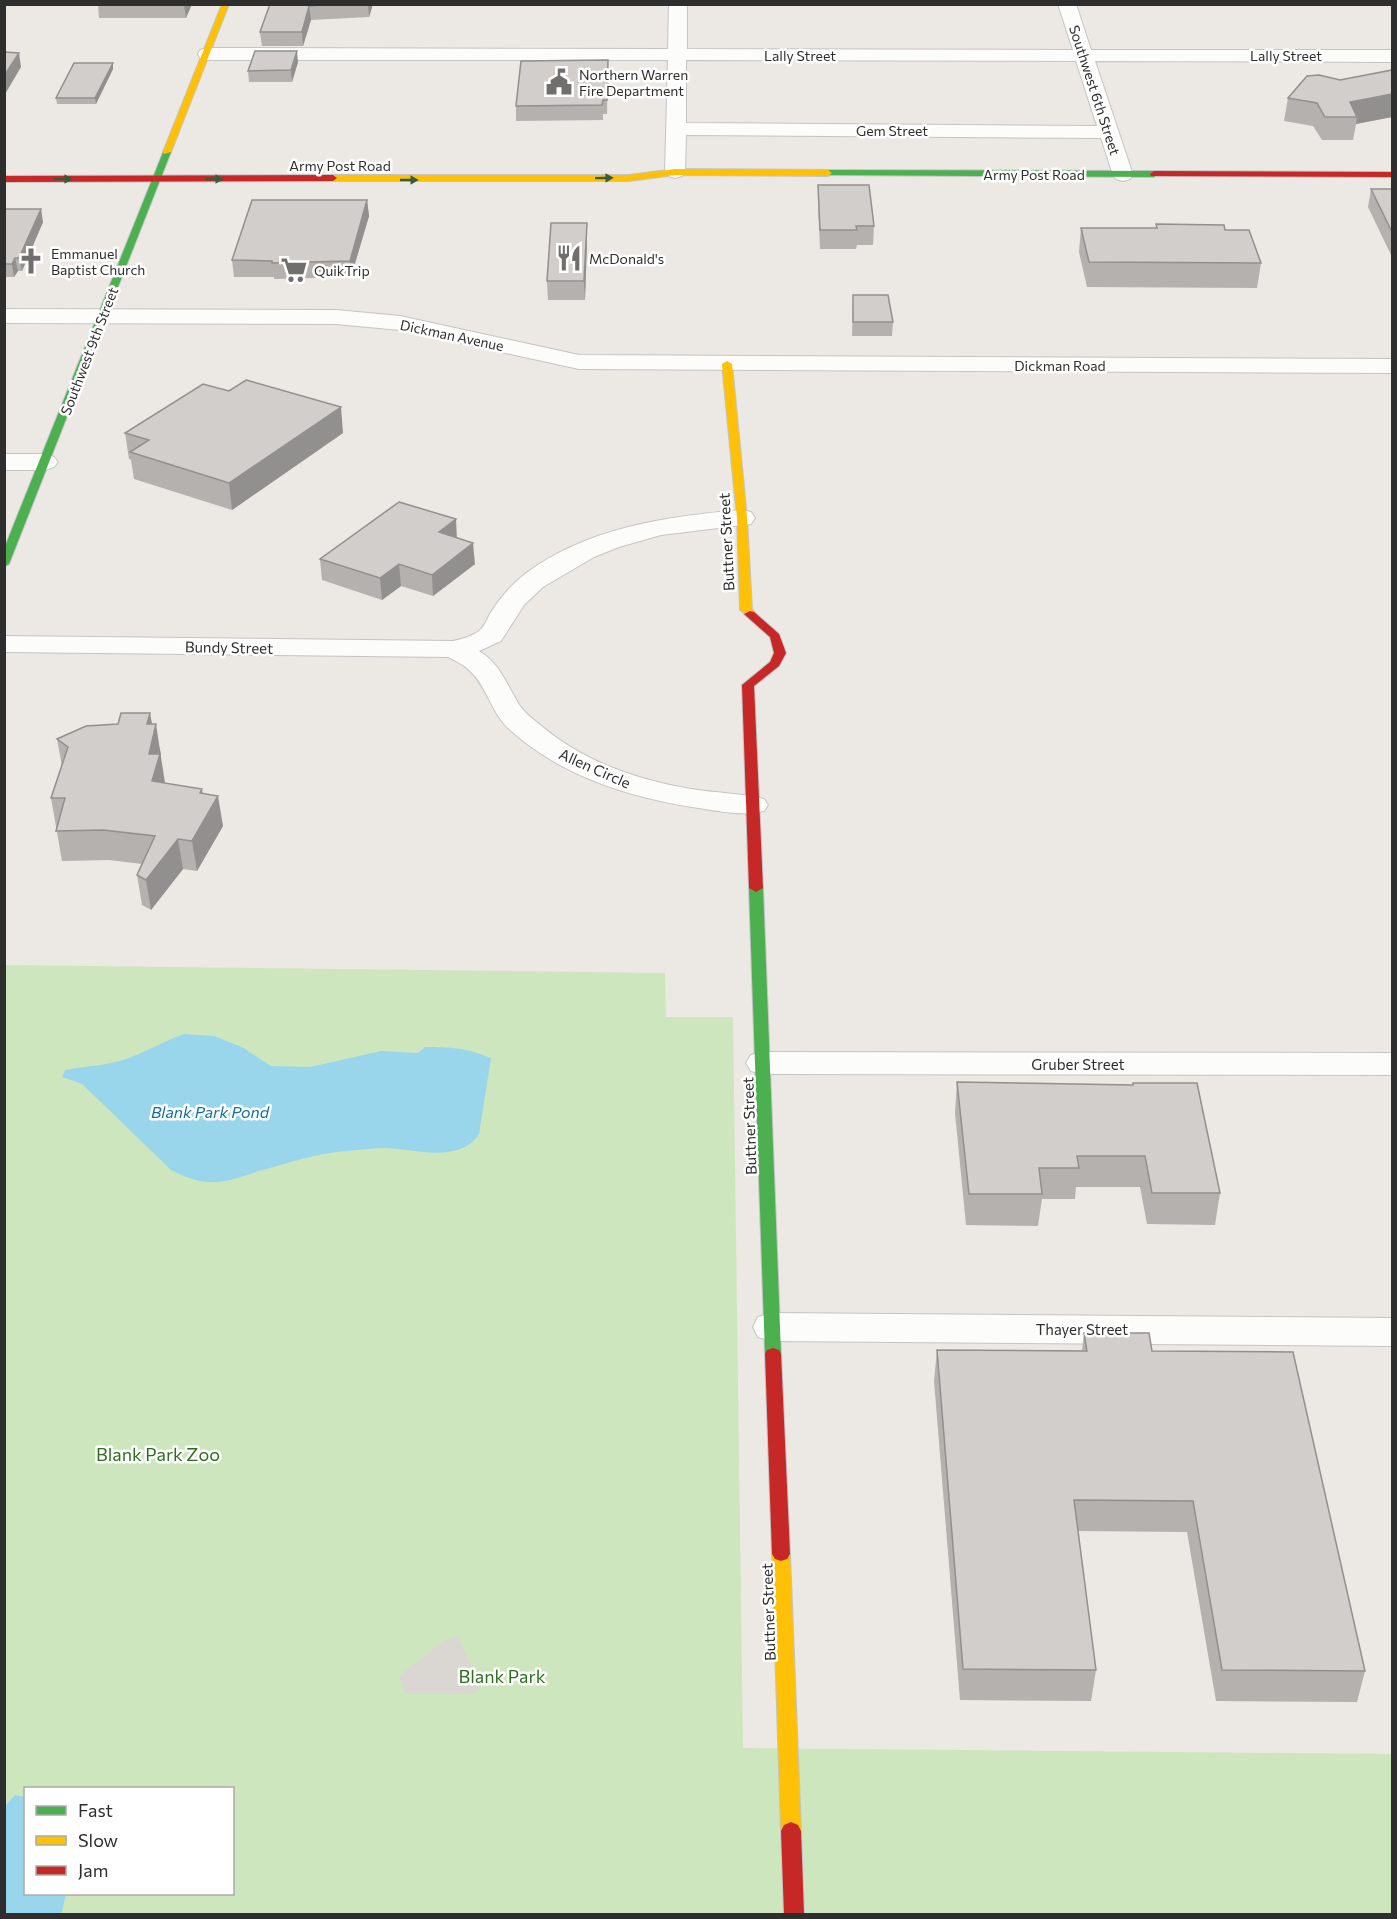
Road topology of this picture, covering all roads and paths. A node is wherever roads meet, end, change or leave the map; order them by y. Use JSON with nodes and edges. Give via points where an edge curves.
{"nodes":[{"id":1,"x":226,"y":4,"type":"edge"},
{"id":2,"x":678,"y":4,"type":"edge"},
{"id":3,"x":1067,"y":4,"type":"edge"},
{"id":4,"x":207,"y":54,"type":"junction"},
{"id":5,"x":677,"y":54,"type":"junction"},
{"id":6,"x":1084,"y":55,"type":"junction"},
{"id":7,"x":1392,"y":56,"type":"edge"},
{"id":8,"x":675,"y":129,"type":"junction"},
{"id":9,"x":1108,"y":132,"type":"junction"},
{"id":10,"x":604,"y":164,"type":"dead end"},
{"id":11,"x":627,"y":164,"type":"dead end"},
{"id":12,"x":49,"y":165,"type":"dead end"},
{"id":13,"x":161,"y":165,"type":"junction"},
{"id":14,"x":675,"y":172,"type":"junction"},
{"id":15,"x":1123,"y":175,"type":"junction"},
{"id":16,"x":1392,"y":175,"type":"edge"},
{"id":17,"x":4,"y":179,"type":"edge"},
{"id":18,"x":156,"y":179,"type":"junction"},
{"id":19,"x":4,"y":316,"type":"edge"},
{"id":20,"x":103,"y":316,"type":"junction"},
{"id":21,"x":727,"y":364,"type":"junction"},
{"id":22,"x":1392,"y":366,"type":"edge"},
{"id":23,"x":4,"y":462,"type":"edge"},
{"id":24,"x":45,"y":462,"type":"junction"},
{"id":25,"x":742,"y":518,"type":"junction"},
{"id":26,"x":4,"y":564,"type":"edge"},
{"id":27,"x":4,"y":644,"type":"edge"},
{"id":28,"x":453,"y":649,"type":"junction"},
{"id":29,"x":753,"y":805,"type":"junction"},
{"id":30,"x":763,"y":1063,"type":"junction"},
{"id":31,"x":1392,"y":1064,"type":"edge"},
{"id":32,"x":772,"y":1327,"type":"junction"},
{"id":33,"x":1392,"y":1332,"type":"edge"},
{"id":34,"x":795,"y":1914,"type":"edge"}],
"edges":[{"from":1,"to":4,"type":"main road","name":"Southwest 9th Street"},
{"from":2,"to":5,"type":"street"},
{"from":3,"to":6,"type":"street","name":"Southwest 6th Street"},
{"from":4,"to":5,"type":"street","name":"Lally Street"},
{"from":4,"to":13,"type":"main road","name":"Southwest 9th Street"},
{"from":5,"to":6,"type":"street","name":"Lally Street"},
{"from":5,"to":8,"type":"street"},
{"from":6,"to":7,"type":"street","name":"Lally Street"},
{"from":6,"to":9,"type":"street","name":"Southwest 6th Street"},
{"from":8,"to":9,"type":"street","name":"Gem Street"},
{"from":8,"to":14,"type":"street"},
{"from":9,"to":15,"type":"street","name":"Southwest 6th Street"},
{"from":10,"to":13,"type":"main road","name":"Army Post Road"},
{"from":11,"to":14,"type":"main road","name":"Army Post Road"},
{"from":12,"to":13,"type":"main road","name":"Army Post Road"},
{"from":13,"to":18,"type":"main road","name":"Southwest 9th Street"},
{"from":14,"to":15,"type":"main road","name":"Army Post Road"},
{"from":18,"to":14,"type":"main road","name":"Army Post Road","one_way":true,"via":[[629,178]]},
{"from":15,"to":16,"type":"main road","name":"Army Post Road"},
{"from":17,"to":18,"type":"main road","name":"Army Post Road","one_way":true},
{"from":18,"to":20,"type":"main road","name":"Southwest 9th Street"},
{"from":19,"to":20,"type":"street","name":"Dickman Avenue"},
{"from":20,"to":21,"type":"street","name":"Dickman Avenue","via":[[336,317],[400,323],[579,362]]},
{"from":20,"to":24,"type":"main road","name":"Southwest 9th Street"},
{"from":21,"to":22,"type":"street","name":"Dickman Road"},
{"from":21,"to":25,"type":"main road","name":"Buttner Street"},
{"from":23,"to":24,"type":"street"},
{"from":24,"to":26,"type":"main road","name":"Southwest 9th Street"},
{"from":25,"to":28,"type":"street","via":[[656,527],[589,548],[536,579],[510,604],[490,636]]},
{"from":25,"to":29,"type":"main road","name":"Buttner Street","via":[[746,610],[775,636],[780,653],[775,664],[748,685]]},
{"from":27,"to":28,"type":"street","name":"Bundy Street"},
{"from":28,"to":29,"type":"street","name":"Allen Circle","via":[[484,668],[505,707],[518,722],[576,762],[656,792]]},
{"from":29,"to":30,"type":"main road","name":"Buttner Street"},
{"from":30,"to":31,"type":"street","name":"Gruber Street"},
{"from":30,"to":32,"type":"main road","name":"Buttner Street"},
{"from":32,"to":33,"type":"street","name":"Thayer Street"},
{"from":32,"to":34,"type":"main road","name":"Buttner Street"}]}
